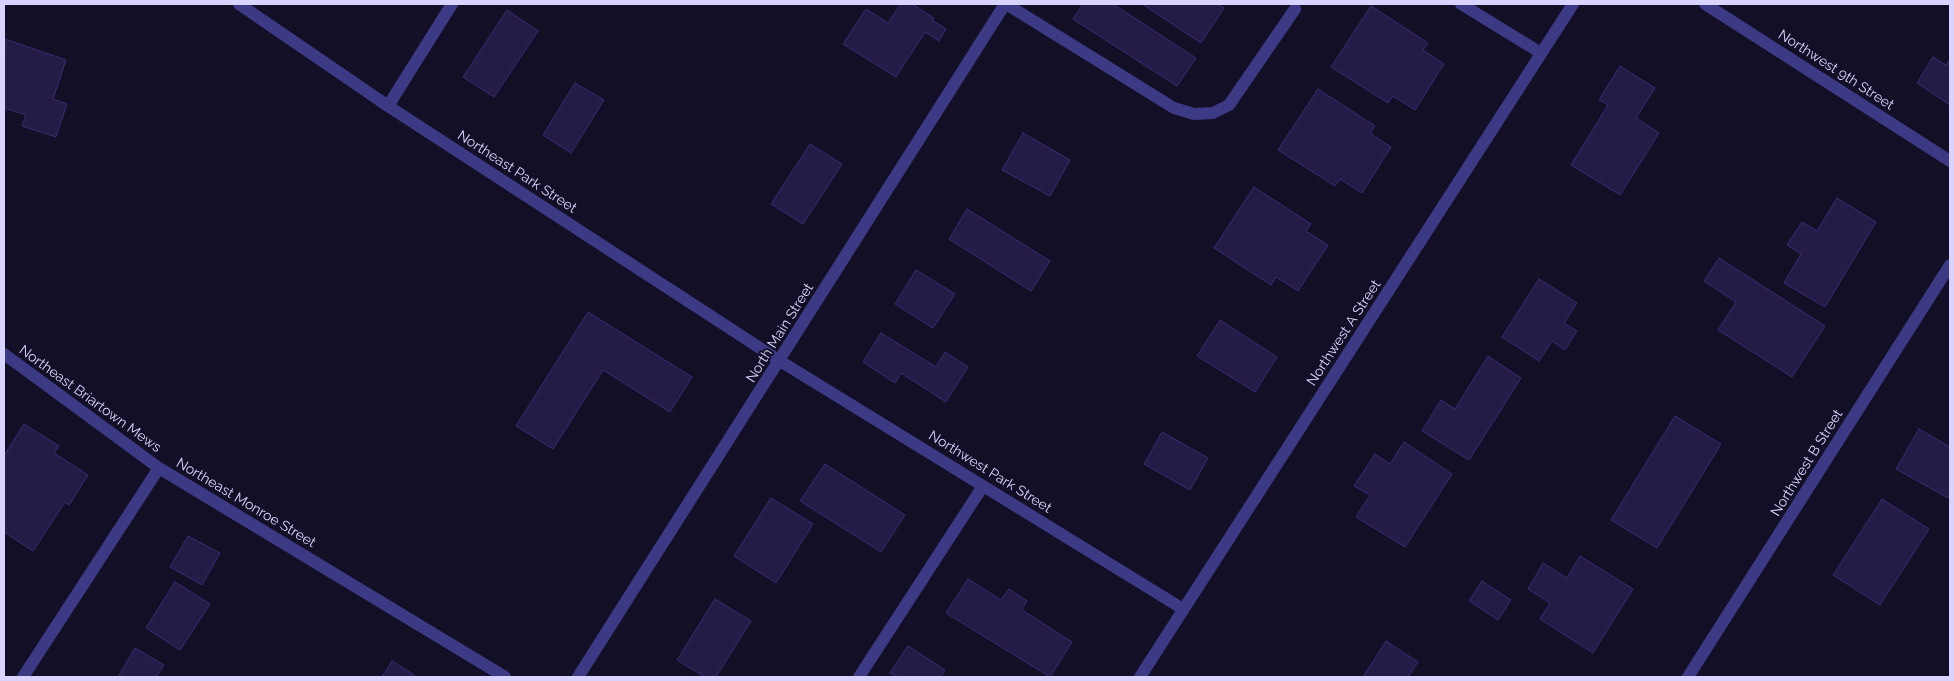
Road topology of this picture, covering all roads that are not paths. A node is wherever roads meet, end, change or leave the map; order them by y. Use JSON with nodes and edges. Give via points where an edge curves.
{"nodes":[{"id":1,"x":239,"y":4,"type":"edge"},
{"id":2,"x":452,"y":4,"type":"edge"},
{"id":3,"x":1006,"y":4,"type":"edge"},
{"id":4,"x":1461,"y":4,"type":"edge"},
{"id":5,"x":1573,"y":4,"type":"edge"},
{"id":6,"x":1705,"y":4,"type":"edge"},
{"id":7,"x":1295,"y":9,"type":"dead end"},
{"id":8,"x":1542,"y":54,"type":"junction"},
{"id":9,"x":388,"y":106,"type":"junction"},
{"id":10,"x":1950,"y":161,"type":"edge"},
{"id":11,"x":1950,"y":265,"type":"edge"},
{"id":12,"x":4,"y":354,"type":"edge"},
{"id":13,"x":780,"y":361,"type":"junction"},
{"id":14,"x":160,"y":468,"type":"junction"},
{"id":15,"x":983,"y":486,"type":"junction"},
{"id":16,"x":1183,"y":608,"type":"junction"},
{"id":17,"x":23,"y":677,"type":"edge"},
{"id":18,"x":505,"y":677,"type":"edge"},
{"id":19,"x":578,"y":677,"type":"edge"},
{"id":20,"x":859,"y":677,"type":"edge"},
{"id":21,"x":1140,"y":677,"type":"edge"},
{"id":22,"x":1688,"y":677,"type":"edge"}],
"edges":[{"from":1,"to":9,"type":"street","name":"Northeast Park Street"},
{"from":2,"to":9,"type":"street"},
{"from":3,"to":7,"type":"street","via":[[1166,103],[1194,114],[1213,113],[1229,105]]},
{"from":3,"to":13,"type":"street","name":"North Main Street"},
{"from":4,"to":8,"type":"street"},
{"from":5,"to":8,"type":"street","name":"Northwest A Street"},
{"from":6,"to":10,"type":"street","name":"Northwest 9th Street"},
{"from":8,"to":16,"type":"street","name":"Northwest A Street"},
{"from":9,"to":13,"type":"street","name":"Northeast Park Street"},
{"from":11,"to":22,"type":"street","name":"Northwest B Street"},
{"from":12,"to":14,"type":"street","name":"Northeast Briartown Mews"},
{"from":13,"to":15,"type":"street","name":"Northwest Park Street"},
{"from":13,"to":19,"type":"street","name":"North Main Street"},
{"from":14,"to":17,"type":"street","name":"Northeast Monroe Street"},
{"from":14,"to":18,"type":"street","name":"Northeast Monroe Street"},
{"from":15,"to":16,"type":"street","name":"Northwest Park Street"},
{"from":15,"to":20,"type":"street"},
{"from":16,"to":21,"type":"street","name":"Northwest A Street"}]}
